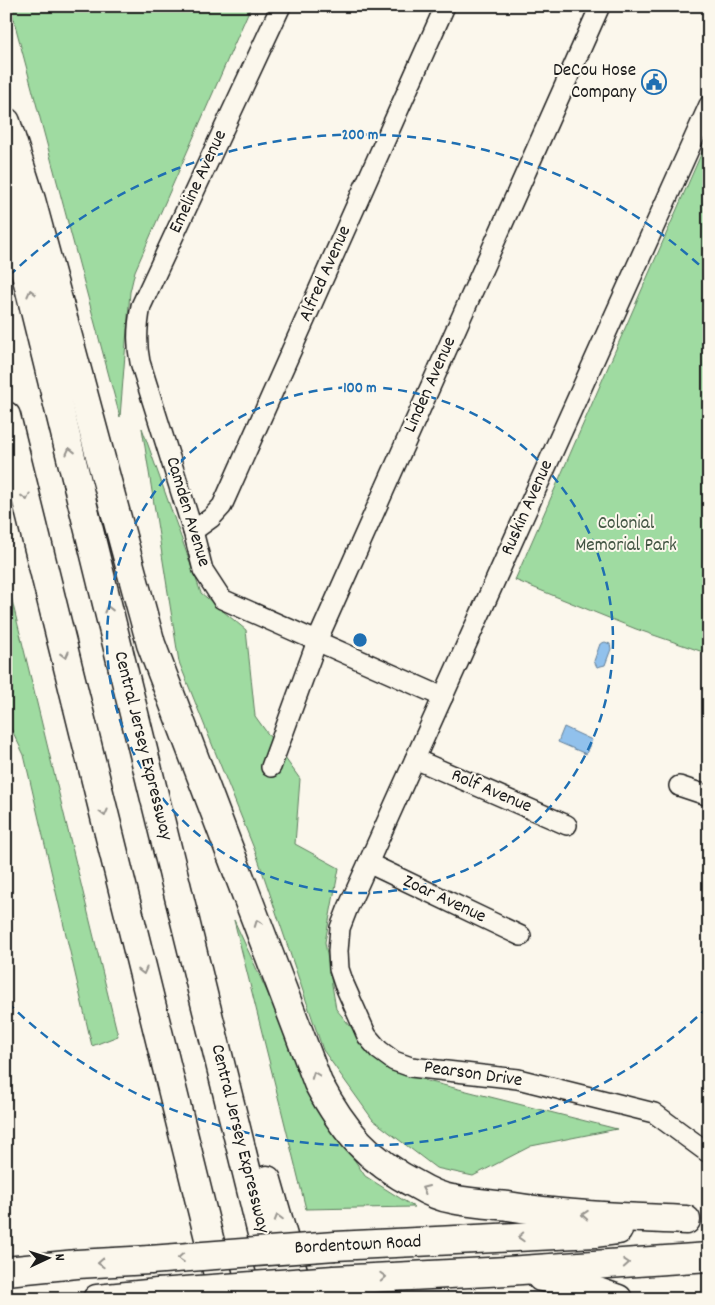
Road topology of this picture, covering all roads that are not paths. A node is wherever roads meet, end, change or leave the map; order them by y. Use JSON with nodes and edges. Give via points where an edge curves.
{"nodes":[{"id":1,"x":280,"y":6,"type":"edge"},
{"id":2,"x":445,"y":6,"type":"edge"},
{"id":3,"x":600,"y":6,"type":"edge"},
{"id":4,"x":709,"y":105,"type":"edge"},
{"id":5,"x":6,"y":122,"type":"edge"},
{"id":6,"x":6,"y":192,"type":"edge"},
{"id":7,"x":140,"y":362,"type":"joint"},
{"id":8,"x":6,"y":416,"type":"edge"},
{"id":9,"x":193,"y":531,"type":"junction"},
{"id":10,"x":316,"y":641,"type":"junction"},
{"id":11,"x":443,"y":697,"type":"junction"},
{"id":12,"x":415,"y":759,"type":"junction"},
{"id":13,"x":271,"y":766,"type":"dead end"},
{"id":14,"x":678,"y":786,"type":"dead end"},
{"id":15,"x":709,"y":796,"type":"edge"},
{"id":16,"x":158,"y":809,"type":"junction"},
{"id":17,"x":567,"y":825,"type":"dead end"},
{"id":18,"x":368,"y":863,"type":"junction"},
{"id":19,"x":347,"y":910,"type":"joint"},
{"id":20,"x":521,"y":936,"type":"dead end"},
{"id":21,"x":707,"y":1152,"type":"dead end"},
{"id":22,"x":697,"y":1220,"type":"edge"},
{"id":23,"x":709,"y":1256,"type":"edge"},
{"id":24,"x":6,"y":1271,"type":"edge"},
{"id":25,"x":507,"y":1271,"type":"junction"},
{"id":26,"x":97,"y":1299,"type":"edge"},
{"id":27,"x":224,"y":1299,"type":"edge"},
{"id":28,"x":278,"y":1299,"type":"edge"},
{"id":29,"x":301,"y":1299,"type":"edge"},
{"id":30,"x":618,"y":1299,"type":"edge"}],
"edges":[{"from":1,"to":7,"type":"street","name":"Emeline Avenue","via":[[141,306],[137,325]]},
{"from":2,"to":9,"type":"street","name":"Alfred Avenue","via":[[222,506]]},
{"from":3,"to":10,"type":"street","name":"Linden Avenue"},
{"from":4,"to":11,"type":"street","name":"Ruskin Avenue"},
{"from":22,"to":5,"type":"highway","one_way":true,"via":[[580,1215],[450,1199],[401,1177],[374,1158],[334,1112],[318,1083],[152,644],[32,200]]},
{"from":16,"to":6,"type":"highway","name":"Central Jersey Expressway","one_way":true},
{"from":7,"to":9,"type":"street","name":"Camden Avenue"},
{"from":8,"to":27,"type":"highway","one_way":true},
{"from":9,"to":10,"type":"street","name":"Camden Avenue","via":[[203,570],[222,599]]},
{"from":10,"to":11,"type":"street","name":"Camden Avenue"},
{"from":10,"to":13,"type":"street","name":"Linden Avenue"},
{"from":11,"to":12,"type":"street","name":"Ruskin Avenue"},
{"from":12,"to":17,"type":"street","name":"Rolf Avenue"},
{"from":12,"to":18,"type":"street","name":"Ruskin Avenue"},
{"from":14,"to":15,"type":"street"},
{"from":16,"to":28,"type":"highway","name":"Central Jersey Expressway"},
{"from":29,"to":16,"type":"highway","one_way":true},
{"from":18,"to":19,"type":"street","name":"Ruskin Avenue"},
{"from":18,"to":20,"type":"street","name":"Zoar Avenue"},
{"from":19,"to":21,"type":"street","name":"Pearson Drive","via":[[340,928],[339,969],[367,1036],[394,1061],[411,1067],[518,1079],[654,1113]]},
{"from":22,"to":24,"type":"highway","name":"Bordentown Road","one_way":true,"bridge":true,"via":[[596,1233],[335,1246]]},
{"from":25,"to":23,"type":"highway","name":"Bordentown Road","one_way":true},
{"from":26,"to":25,"type":"highway","name":"Bordentown Road","one_way":true,"bridge":true,"via":[[334,1280]]},
{"from":25,"to":30,"type":"highway","via":[[566,1281]]}]}
